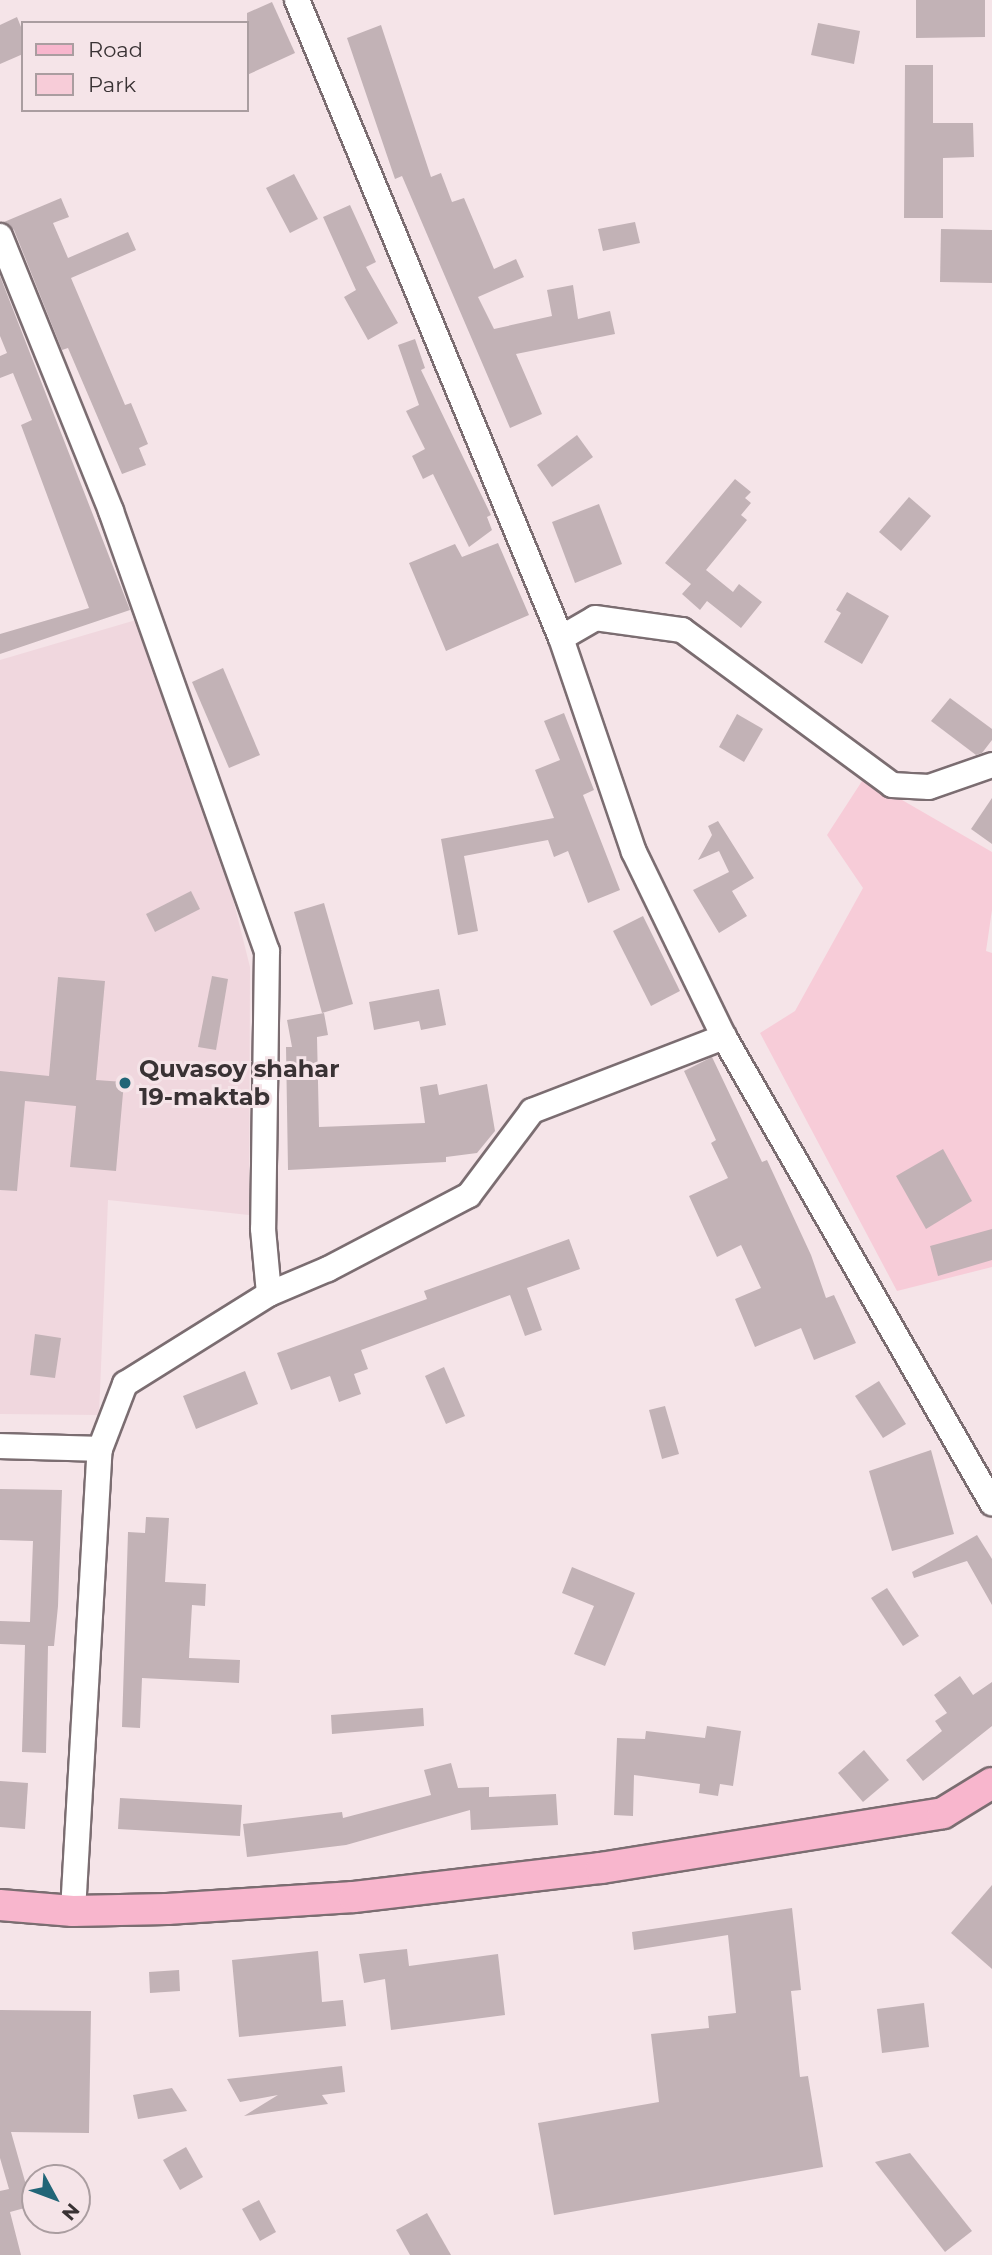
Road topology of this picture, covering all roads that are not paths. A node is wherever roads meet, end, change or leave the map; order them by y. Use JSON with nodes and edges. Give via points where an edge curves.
{"nodes":[{"id":1,"x":297,"y":0,"type":"edge"},
{"id":2,"x":0,"y":236,"type":"edge"},
{"id":3,"x":561,"y":638,"type":"junction"},
{"id":4,"x":992,"y":765,"type":"edge"},
{"id":5,"x":724,"y":1037,"type":"junction"},
{"id":6,"x":270,"y":1294,"type":"junction"},
{"id":7,"x":0,"y":1446,"type":"edge"},
{"id":8,"x":100,"y":1449,"type":"junction"},
{"id":9,"x":992,"y":1503,"type":"edge"},
{"id":10,"x":992,"y":1783,"type":"edge"},
{"id":11,"x":0,"y":1905,"type":"edge"},
{"id":12,"x":74,"y":1911,"type":"junction"}],
"edges":[{"from":1,"to":3,"type":"street"},
{"from":2,"to":6,"type":"street","via":[[111,512],[267,951],[264,1229]]},
{"from":3,"to":4,"type":"street","via":[[595,618],[682,630],[892,785],[929,787]]},
{"from":3,"to":5,"type":"street","via":[[634,852]]},
{"from":5,"to":6,"type":"street","via":[[532,1111],[469,1195]]},
{"from":5,"to":9,"type":"street"},
{"from":6,"to":8,"type":"street","via":[[125,1384]]},
{"from":7,"to":8,"type":"street"},
{"from":8,"to":12,"type":"street"},
{"from":10,"to":12,"type":"main road","via":[[943,1813],[717,1852],[354,1897]]},
{"from":11,"to":12,"type":"main road"}]}
